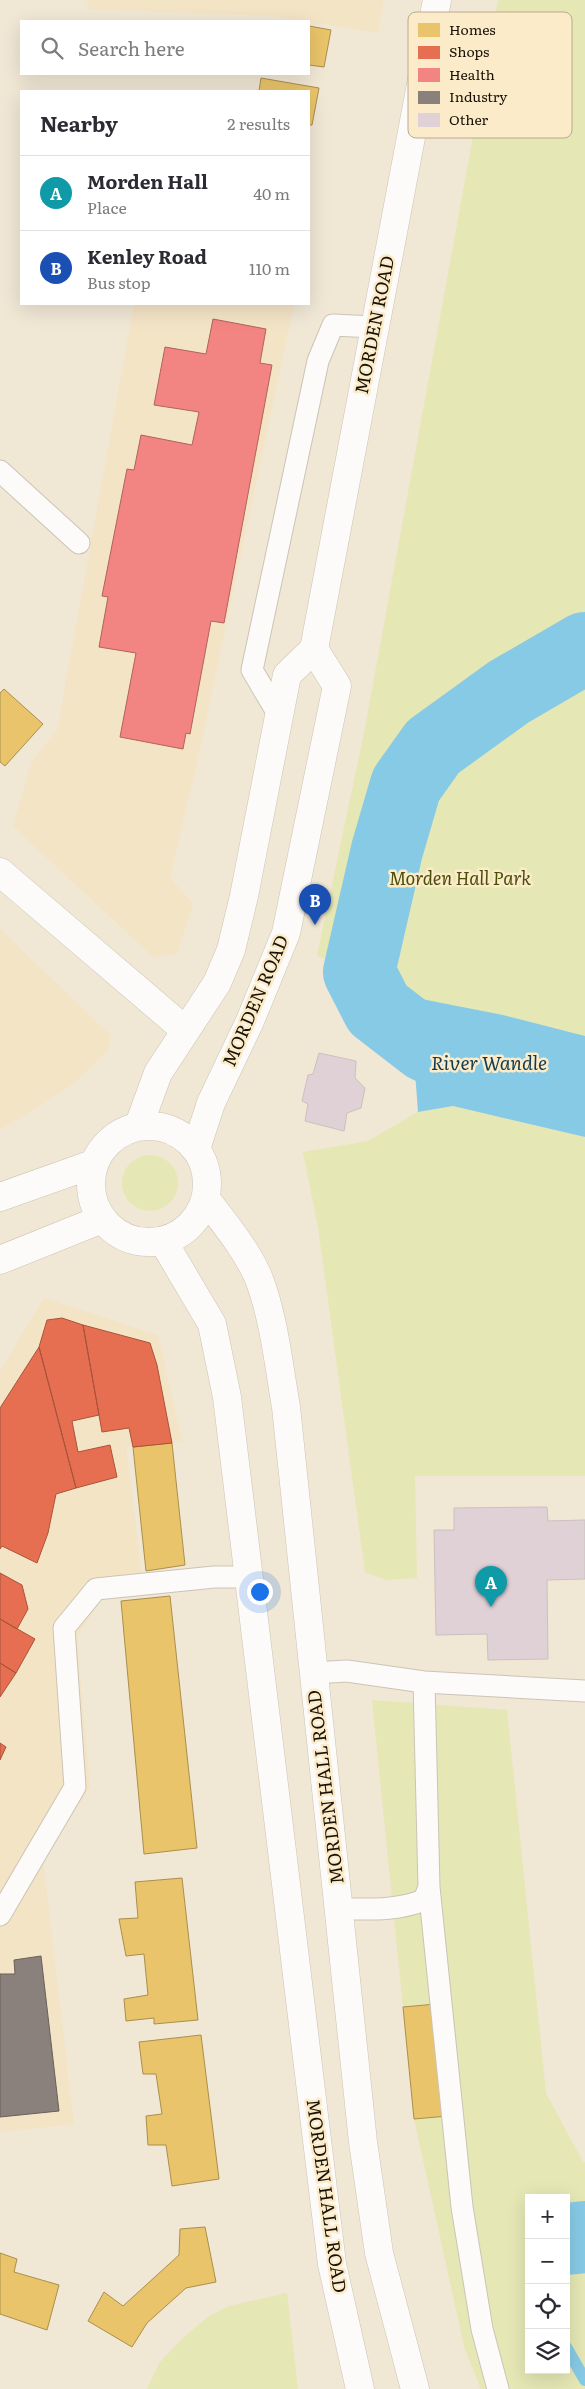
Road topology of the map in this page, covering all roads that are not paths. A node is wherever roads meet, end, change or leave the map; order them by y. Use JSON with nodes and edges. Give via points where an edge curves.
{"nodes":[{"id":1,"x":410,"y":138,"type":"edge"},
{"id":2,"x":374,"y":327,"type":"junction"},
{"id":3,"x":0,"y":471,"type":"edge"},
{"id":4,"x":79,"y":543,"type":"dead end"},
{"id":5,"x":314,"y":649,"type":"junction"},
{"id":6,"x":278,"y":714,"type":"junction"},
{"id":7,"x":0,"y":872,"type":"edge"},
{"id":8,"x":185,"y":1030,"type":"junction"},
{"id":9,"x":139,"y":1125,"type":"junction"},
{"id":10,"x":196,"y":1149,"type":"junction"},
{"id":11,"x":93,"y":1164,"type":"junction"},
{"id":12,"x":0,"y":1197,"type":"edge"},
{"id":13,"x":206,"y":1199,"type":"junction"},
{"id":14,"x":102,"y":1219,"type":"junction"},
{"id":15,"x":164,"y":1240,"type":"junction"},
{"id":16,"x":0,"y":1260,"type":"edge"},
{"id":17,"x":250,"y":1577,"type":"junction"},
{"id":18,"x":312,"y":1674,"type":"junction"},
{"id":19,"x":424,"y":1682,"type":"junction"},
{"id":20,"x":585,"y":1691,"type":"edge"},
{"id":21,"x":429,"y":1887,"type":"junction"},
{"id":22,"x":340,"y":1909,"type":"junction"},
{"id":23,"x":0,"y":1915,"type":"edge"},
{"id":24,"x":360,"y":2389,"type":"edge"},
{"id":25,"x":415,"y":2389,"type":"edge"},
{"id":26,"x":498,"y":2389,"type":"edge"}],
"edges":[{"from":1,"to":2,"type":"main road","name":"MORDEN ROAD"},
{"from":2,"to":5,"type":"main road","name":"MORDEN ROAD"},
{"from":2,"to":6,"type":"lane","via":[[333,325],[318,362],[252,670]]},
{"from":3,"to":4,"type":"lane"},
{"from":5,"to":6,"type":"main road","via":[[287,675]]},
{"from":5,"to":10,"type":"main road","name":"MORDEN ROAD","via":[[337,686],[286,933],[250,1021],[211,1103]]},
{"from":6,"to":8,"type":"main road","via":[[231,950],[217,983]]},
{"from":7,"to":8,"type":"main road"},
{"from":8,"to":9,"type":"main road","via":[[158,1073]]},
{"from":9,"to":10,"type":"main road","via":[[159,1126],[178,1132]]},
{"from":9,"to":11,"type":"main road","via":[[110,1139]]},
{"from":10,"to":13,"type":"main road","via":[[208,1180]]},
{"from":11,"to":12,"type":"main road"},
{"from":11,"to":14,"type":"main road","via":[[90,1187]]},
{"from":13,"to":15,"type":"main road","via":[[196,1219],[185,1230]]},
{"from":13,"to":18,"type":"main road","name":"MORDEN HALL ROAD","via":[[235,1238],[259,1279],[276,1344],[286,1407]]},
{"from":14,"to":15,"type":"main road","via":[[130,1239],[146,1242]]},
{"from":14,"to":16,"type":"main road"},
{"from":15,"to":17,"type":"main road","name":"MORDEN HALL ROAD","via":[[212,1324],[228,1397]]},
{"from":17,"to":23,"type":"lane","via":[[214,1577],[96,1589],[64,1628],[75,1786]]},
{"from":17,"to":24,"type":"main road","name":"MORDEN HALL ROAD","via":[[332,2264]]},
{"from":18,"to":19,"type":"lane","via":[[347,1671]]},
{"from":18,"to":22,"type":"main road","name":"MORDEN HALL ROAD"},
{"from":19,"to":20,"type":"lane"},
{"from":19,"to":21,"type":"lane"},
{"from":21,"to":22,"type":"lane","via":[[424,1900],[409,1906],[377,1910]]},
{"from":21,"to":26,"type":"lane","via":[[462,2207],[482,2329]]},
{"from":22,"to":25,"type":"main road","name":"MORDEN HALL ROAD","via":[[363,2142],[379,2253]]}]}
